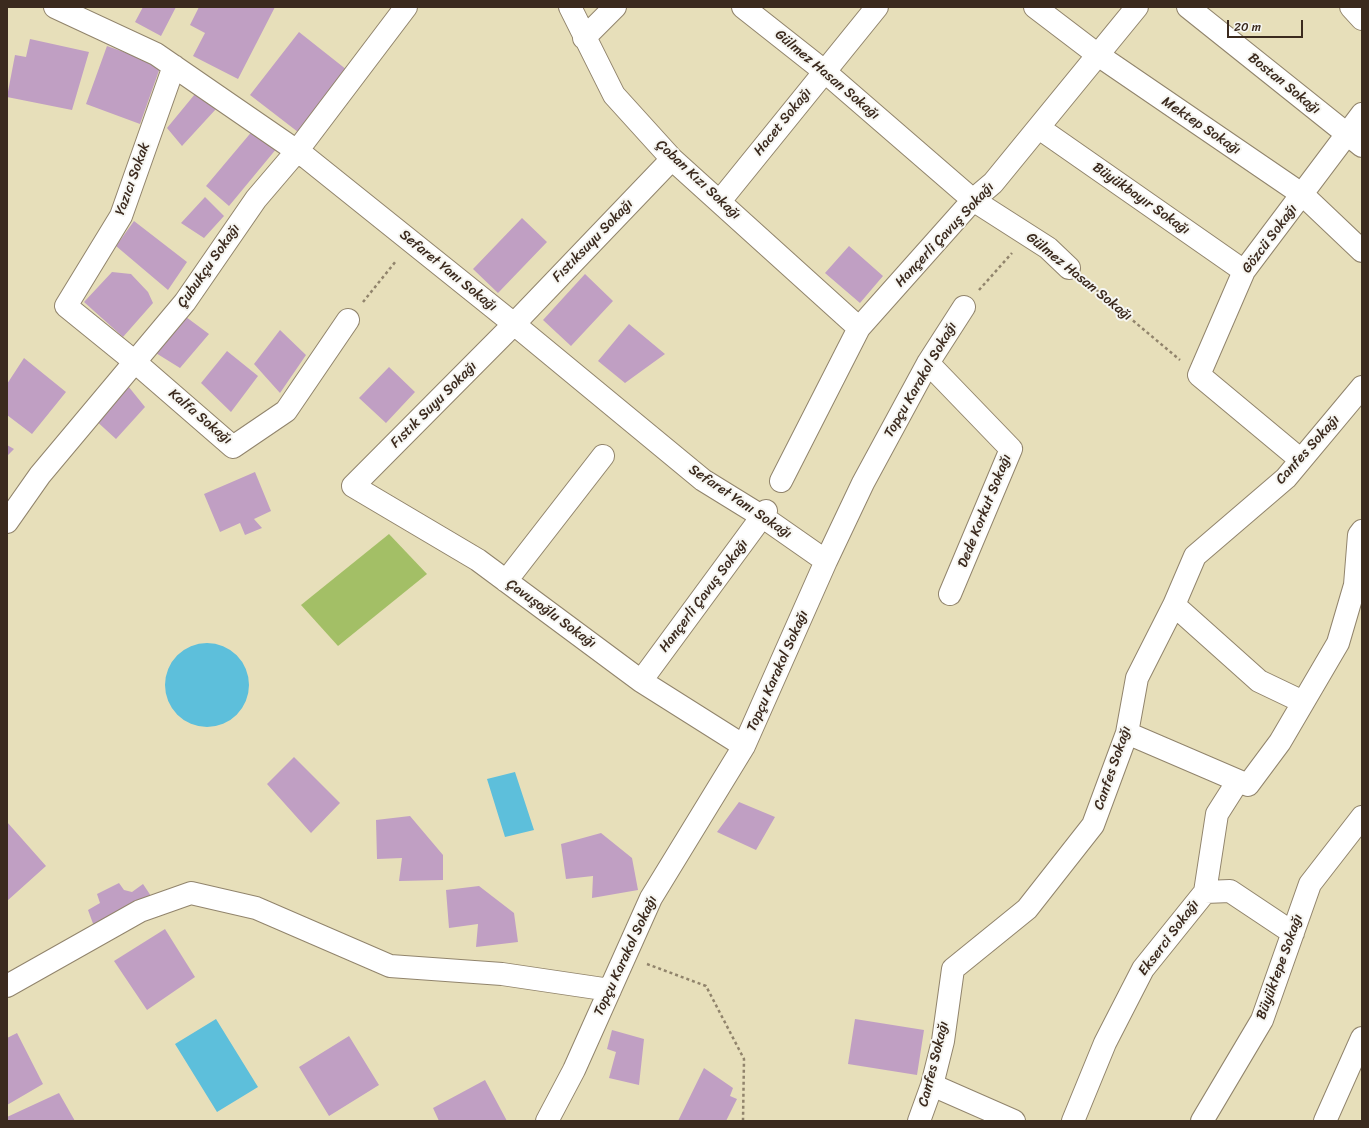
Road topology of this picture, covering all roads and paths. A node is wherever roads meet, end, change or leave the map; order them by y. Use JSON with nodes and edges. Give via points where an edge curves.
{"nodes":[{"id":1,"x":55,"y":7,"type":"edge"},
{"id":2,"x":406,"y":7,"type":"edge"},
{"id":3,"x":570,"y":7,"type":"edge"},
{"id":4,"x":615,"y":7,"type":"edge"},
{"id":5,"x":744,"y":7,"type":"edge"},
{"id":6,"x":877,"y":7,"type":"edge"},
{"id":7,"x":1035,"y":7,"type":"edge"},
{"id":8,"x":1137,"y":7,"type":"edge"},
{"id":9,"x":1188,"y":7,"type":"edge"},
{"id":10,"x":1351,"y":7,"type":"edge"},
{"id":11,"x":1362,"y":19,"type":"edge"},
{"id":12,"x":584,"y":38,"type":"junction"},
{"id":13,"x":1098,"y":56,"type":"junction"},
{"id":14,"x":174,"y":66,"type":"junction"},
{"id":15,"x":824,"y":71,"type":"junction"},
{"id":16,"x":1362,"y":114,"type":"edge"},
{"id":17,"x":1039,"y":128,"type":"junction"},
{"id":18,"x":1354,"y":140,"type":"edge"},
{"id":19,"x":297,"y":151,"type":"junction"},
{"id":20,"x":672,"y":159,"type":"junction"},
{"id":21,"x":1303,"y":195,"type":"junction"},
{"id":22,"x":973,"y":200,"type":"junction"},
{"id":23,"x":720,"y":201,"type":"junction"},
{"id":24,"x":1029,"y":234,"type":"junction"},
{"id":25,"x":412,"y":242,"type":"junction"},
{"id":26,"x":1362,"y":251,"type":"edge"},
{"id":27,"x":1069,"y":268,"type":"joint"},
{"id":28,"x":1244,"y":271,"type":"junction"},
{"id":29,"x":66,"y":306,"type":"joint"},
{"id":30,"x":964,"y":307,"type":"joint"},
{"id":31,"x":348,"y":320,"type":"joint"},
{"id":32,"x":514,"y":324,"type":"junction"},
{"id":33,"x":859,"y":328,"type":"junction"},
{"id":34,"x":135,"y":362,"type":"junction"},
{"id":35,"x":928,"y":363,"type":"junction"},
{"id":36,"x":1199,"y":375,"type":"junction"},
{"id":37,"x":1361,"y":392,"type":"edge"},
{"id":38,"x":604,"y":456,"type":"dead end"},
{"id":39,"x":1301,"y":460,"type":"junction"},
{"id":40,"x":782,"y":481,"type":"dead end"},
{"id":41,"x":354,"y":486,"type":"joint"},
{"id":42,"x":764,"y":514,"type":"junction"},
{"id":43,"x":7,"y":522,"type":"edge"},
{"id":44,"x":1362,"y":531,"type":"edge"},
{"id":45,"x":826,"y":561,"type":"junction"},
{"id":46,"x":506,"y":581,"type":"junction"},
{"id":47,"x":950,"y":594,"type":"dead end"},
{"id":48,"x":1174,"y":605,"type":"junction"},
{"id":49,"x":641,"y":681,"type":"junction"},
{"id":50,"x":1303,"y":702,"type":"junction"},
{"id":51,"x":1127,"y":733,"type":"junction"},
{"id":52,"x":744,"y":746,"type":"junction"},
{"id":53,"x":1238,"y":781,"type":"junction"},
{"id":54,"x":1362,"y":818,"type":"edge"},
{"id":55,"x":1204,"y":892,"type":"junction"},
{"id":56,"x":1293,"y":933,"type":"junction"},
{"id":57,"x":625,"y":956,"type":"junction"},
{"id":58,"x":7,"y":986,"type":"edge"},
{"id":59,"x":610,"y":990,"type":"junction"},
{"id":60,"x":1362,"y":1038,"type":"edge"},
{"id":61,"x":932,"y":1085,"type":"junction"},
{"id":62,"x":547,"y":1121,"type":"edge"},
{"id":63,"x":743,"y":1121,"type":"edge"},
{"id":64,"x":919,"y":1121,"type":"edge"},
{"id":65,"x":1014,"y":1121,"type":"edge"},
{"id":66,"x":1072,"y":1121,"type":"edge"},
{"id":67,"x":1202,"y":1121,"type":"edge"},
{"id":68,"x":1325,"y":1121,"type":"edge"}],
"edges":[{"from":1,"to":14,"type":"street","name":"Sefaret Yanı Sokağı","via":[[156,54]]},
{"from":2,"to":19,"type":"street","name":"Çubukçu Sokağı"},
{"from":3,"to":12,"type":"street","name":"Çoban Kızı Sokağı"},
{"from":4,"to":12,"type":"street"},
{"from":5,"to":15,"type":"street","name":"Gülmez Hasan Sokağı"},
{"from":6,"to":15,"type":"street","name":"Hacet Sokağı"},
{"from":7,"to":13,"type":"street","name":"Mektep Sokağı"},
{"from":8,"to":13,"type":"street","name":"Hançerli Çavuş Sokağı"},
{"from":9,"to":18,"type":"street","name":"Bostan Sokağı"},
{"from":10,"to":11,"type":"street"},
{"from":12,"to":20,"type":"street","name":"Çoban Kızı Sokağı","via":[[614,94]]},
{"from":13,"to":17,"type":"street","name":"Hançerli Çavuş Sokağı"},
{"from":13,"to":21,"type":"street","name":"Mektep Sokağı"},
{"from":14,"to":19,"type":"street","name":"Sefaret Yanı Sokağı"},
{"from":14,"to":29,"type":"street","name":"Yazıcı Sokak","via":[[121,216]]},
{"from":15,"to":22,"type":"street","name":"Gülmez Hasan Sokağı"},
{"from":15,"to":23,"type":"street","name":"Hacet Sokağı"},
{"from":16,"to":18,"type":"street","name":"Gözcü Sokağı"},
{"from":17,"to":22,"type":"street","name":"Hançerli Çavuş Sokağı","via":[[993,183]]},
{"from":17,"to":28,"type":"street","name":"Büyükbayır Sokağı"},
{"from":18,"to":21,"type":"street","name":"Gözcü Sokağı"},
{"from":19,"to":25,"type":"street","name":"Sefaret Yanı Sokağı"},
{"from":19,"to":34,"type":"street","name":"Çubukçu Sokağı","via":[[256,199],[185,302]]},
{"from":20,"to":23,"type":"street","name":"Çoban Kızı Sokağı"},
{"from":20,"to":32,"type":"street","name":"Fıstıksuyu Sokağı"},
{"from":21,"to":26,"type":"street","name":"Mektep Sokağı"},
{"from":21,"to":28,"type":"street","name":"Gözcü Sokağı"},
{"from":22,"to":24,"type":"street","name":"Gülmez Hasan Sokağı"},
{"from":22,"to":33,"type":"street","name":"Hançerli Çavuş Sokağı"},
{"from":23,"to":33,"type":"street","name":"Çoban Kızı Sokağı"},
{"from":24,"to":27,"type":"street","name":"Gülmez Hasan Sokağı"},
{"from":24,"to":30,"type":"path","name":"Topçu Karakol Sokağı"},
{"from":25,"to":31,"type":"path"},
{"from":25,"to":32,"type":"street","name":"Sefaret Yanı Sokağı"},
{"from":27,"to":36,"type":"path","name":"Gülmez Hasan Sokağı"},
{"from":28,"to":36,"type":"street","name":"Gözcü Sokağı"},
{"from":29,"to":34,"type":"street","name":"Kalfa Sokağı"},
{"from":30,"to":35,"type":"street","name":"Topçu Karakol Sokağı"},
{"from":31,"to":34,"type":"street","name":"Kalfa Sokağı","via":[[286,411],[232,447]]},
{"from":32,"to":41,"type":"street","name":"Fıstık Suyu Sokağı"},
{"from":32,"to":42,"type":"street","name":"Sefaret Yanı Sokağı","via":[[703,480]]},
{"from":33,"to":40,"type":"street","name":"Hançerli Çavuş Sokağı"},
{"from":34,"to":43,"type":"street","name":"Çubukçu Sokağı","via":[[40,475]]},
{"from":35,"to":45,"type":"street","name":"Topçu Karakol Sokağı","via":[[863,483]]},
{"from":35,"to":47,"type":"street","name":"Dede Korkut Sokağı","via":[[1011,449]]},
{"from":36,"to":39,"type":"street"},
{"from":37,"to":39,"type":"street","name":"Canfes Sokağı"},
{"from":38,"to":46,"type":"street"},
{"from":39,"to":48,"type":"street","name":"Canfes Sokağı","via":[[1286,478],[1195,556]]},
{"from":41,"to":46,"type":"street","name":"Çavuşoğlu Sokağı","via":[[478,560]]},
{"from":42,"to":45,"type":"street","name":"Sefaret Yanı Sokağı"},
{"from":42,"to":49,"type":"street","name":"Hançerli Çavuş Sokağı"},
{"from":44,"to":50,"type":"street","via":[[1359,535],[1355,585],[1338,644]]},
{"from":45,"to":52,"type":"street","name":"Topçu Karakol Sokağı"},
{"from":46,"to":49,"type":"street","name":"Çavuşoğlu Sokağı"},
{"from":48,"to":50,"type":"street","via":[[1258,681]]},
{"from":48,"to":51,"type":"street","name":"Canfes Sokağı","via":[[1137,678]]},
{"from":49,"to":52,"type":"street","name":"Çavuşoğlu Sokağı"},
{"from":50,"to":53,"type":"street","via":[[1280,742],[1248,785]]},
{"from":51,"to":53,"type":"street"},
{"from":51,"to":61,"type":"street","name":"Canfes Sokağı","via":[[1093,825],[1027,909],[953,969],[943,1041]]},
{"from":52,"to":57,"type":"street","name":"Topçu Karakol Sokağı","via":[[651,898]]},
{"from":53,"to":55,"type":"street","via":[[1217,814]]},
{"from":54,"to":56,"type":"street","name":"Büyüktepe Sokağı","via":[[1310,884]]},
{"from":55,"to":56,"type":"street","name":"Ekserci Sokağı","via":[[1230,891]]},
{"from":55,"to":66,"type":"street","name":"Ekserci Sokağı","via":[[1143,969],[1105,1043]]},
{"from":56,"to":67,"type":"street","name":"Büyüktepe Sokağı","via":[[1262,1020]]},
{"from":57,"to":59,"type":"street","name":"Topçu Karakol Sokağı"},
{"from":57,"to":63,"type":"path","via":[[706,986],[744,1059]]},
{"from":58,"to":59,"type":"street","via":[[140,911],[192,893],[256,908],[390,966],[502,974]]},
{"from":59,"to":62,"type":"street","name":"Topçu Karakol Sokağı","via":[[574,1070]]},
{"from":60,"to":68,"type":"street"},
{"from":61,"to":64,"type":"street","name":"Canfes Sokağı"},
{"from":61,"to":65,"type":"street"}]}
